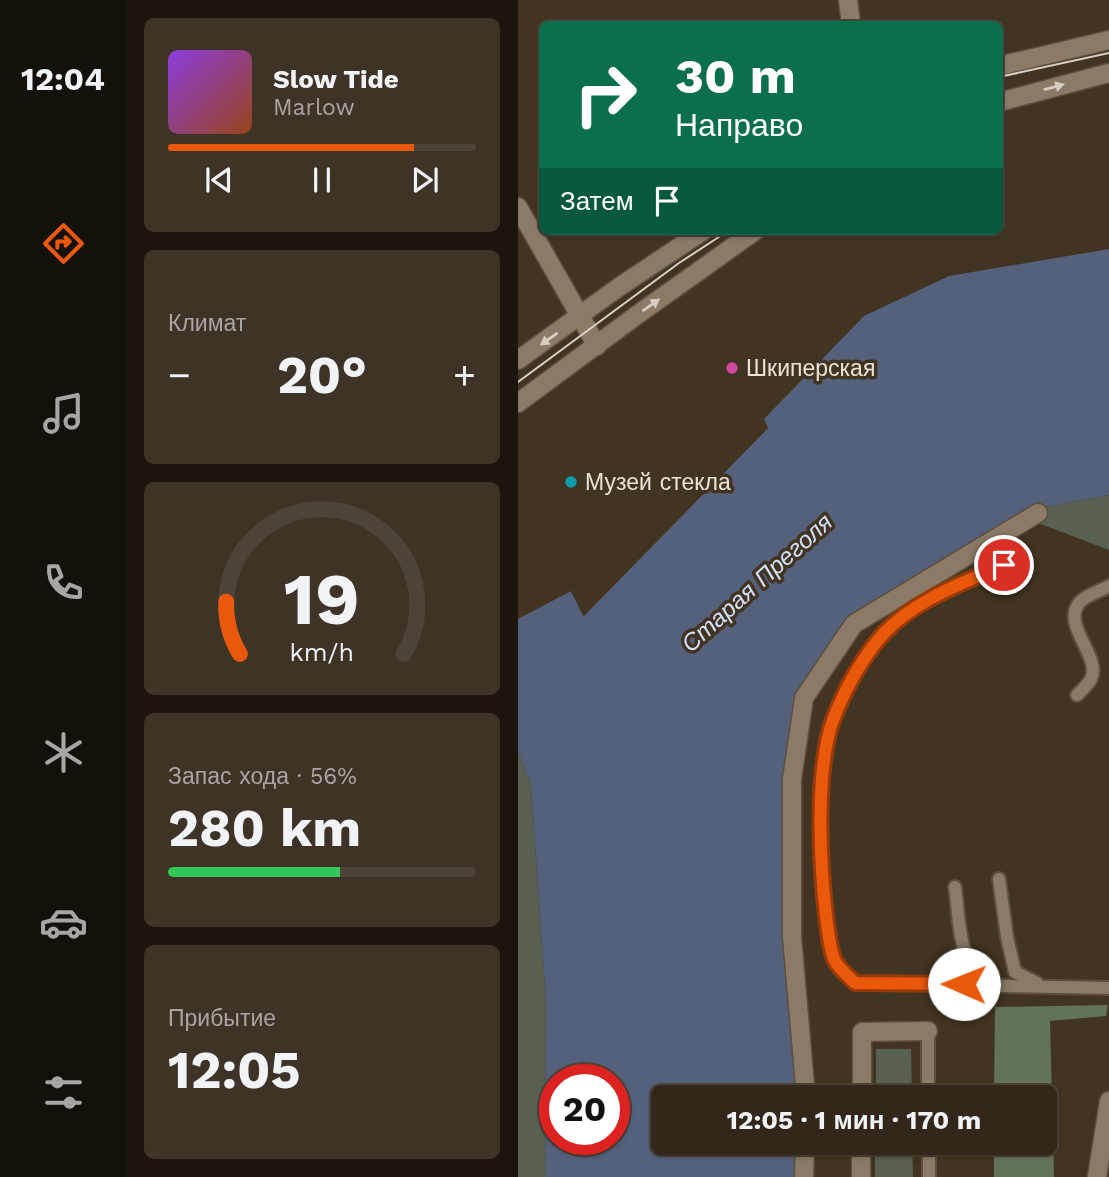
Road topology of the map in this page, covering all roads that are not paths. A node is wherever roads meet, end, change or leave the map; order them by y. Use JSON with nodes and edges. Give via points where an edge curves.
{"nodes":[{"id":1,"x":848,"y":0,"type":"edge"},
{"id":2,"x":851,"y":21,"type":"edge"},
{"id":3,"x":1109,"y":40,"type":"edge"},
{"id":4,"x":1003,"y":65,"type":"edge"},
{"id":5,"x":1109,"y":73,"type":"edge"},
{"id":6,"x":1003,"y":101,"type":"edge"},
{"id":7,"x":518,"y":207,"type":"edge"},
{"id":8,"x":697,"y":235,"type":"edge"},
{"id":9,"x":749,"y":235,"type":"edge"},
{"id":10,"x":579,"y":317,"type":"junction"},
{"id":11,"x":597,"y":346,"type":"junction"},
{"id":12,"x":518,"y":360,"type":"edge"},
{"id":13,"x":518,"y":403,"type":"edge"},
{"id":14,"x":1038,"y":513,"type":"dead end"},
{"id":15,"x":1004,"y":565,"type":"dead end"},
{"id":16,"x":1109,"y":586,"type":"edge"},
{"id":17,"x":1077,"y":695,"type":"dead end"},
{"id":18,"x":999,"y":879,"type":"dead end"},
{"id":19,"x":955,"y":887,"type":"dead end"},
{"id":20,"x":992,"y":984,"type":"junction"},
{"id":21,"x":1044,"y":985,"type":"junction"},
{"id":22,"x":1109,"y":988,"type":"edge"},
{"id":23,"x":928,"y":1031,"type":"joint"},
{"id":24,"x":805,"y":1085,"type":"edge"},
{"id":25,"x":862,"y":1085,"type":"edge"},
{"id":26,"x":928,"y":1085,"type":"edge"},
{"id":27,"x":1109,"y":1101,"type":"edge"},
{"id":28,"x":1106,"y":1137,"type":"edge"},
{"id":29,"x":805,"y":1155,"type":"edge"},
{"id":30,"x":861,"y":1155,"type":"edge"},
{"id":31,"x":929,"y":1155,"type":"edge"},
{"id":32,"x":804,"y":1177,"type":"edge"},
{"id":33,"x":861,"y":1177,"type":"edge"},
{"id":34,"x":929,"y":1177,"type":"edge"},
{"id":35,"x":1097,"y":1177,"type":"edge"}],
"edges":[{"from":1,"to":2,"type":"street"},
{"from":3,"to":4,"type":"street"},
{"from":6,"to":5,"type":"street","one_way":true},
{"from":7,"to":10,"type":"street"},
{"from":8,"to":10,"type":"street"},
{"from":11,"to":9,"type":"street","one_way":true},
{"from":10,"to":11,"type":"street"},
{"from":10,"to":12,"type":"street","one_way":true},
{"from":11,"to":13,"type":"street"},
{"from":14,"to":24,"type":"street","via":[[855,624],[804,698],[792,779],[792,924]]},
{"from":15,"to":20,"type":"lane","via":[[923,603],[886,632],[861,663],[832,722],[825,753],[821,832],[822,879],[834,960],[855,983]]},
{"from":16,"to":17,"type":"lane","via":[[1080,602],[1075,615],[1094,670],[1091,681]]},
{"from":18,"to":21,"type":"lane","via":[[1015,972]]},
{"from":19,"to":20,"type":"lane","via":[[966,955],[979,978]]},
{"from":20,"to":21,"type":"lane"},
{"from":21,"to":22,"type":"lane"},
{"from":23,"to":25,"type":"street","via":[[862,1032]]},
{"from":23,"to":26,"type":"lane"},
{"from":27,"to":28,"type":"street"},
{"from":28,"to":35,"type":"street"},
{"from":29,"to":32,"type":"street"},
{"from":30,"to":33,"type":"street"},
{"from":31,"to":34,"type":"lane"}]}
